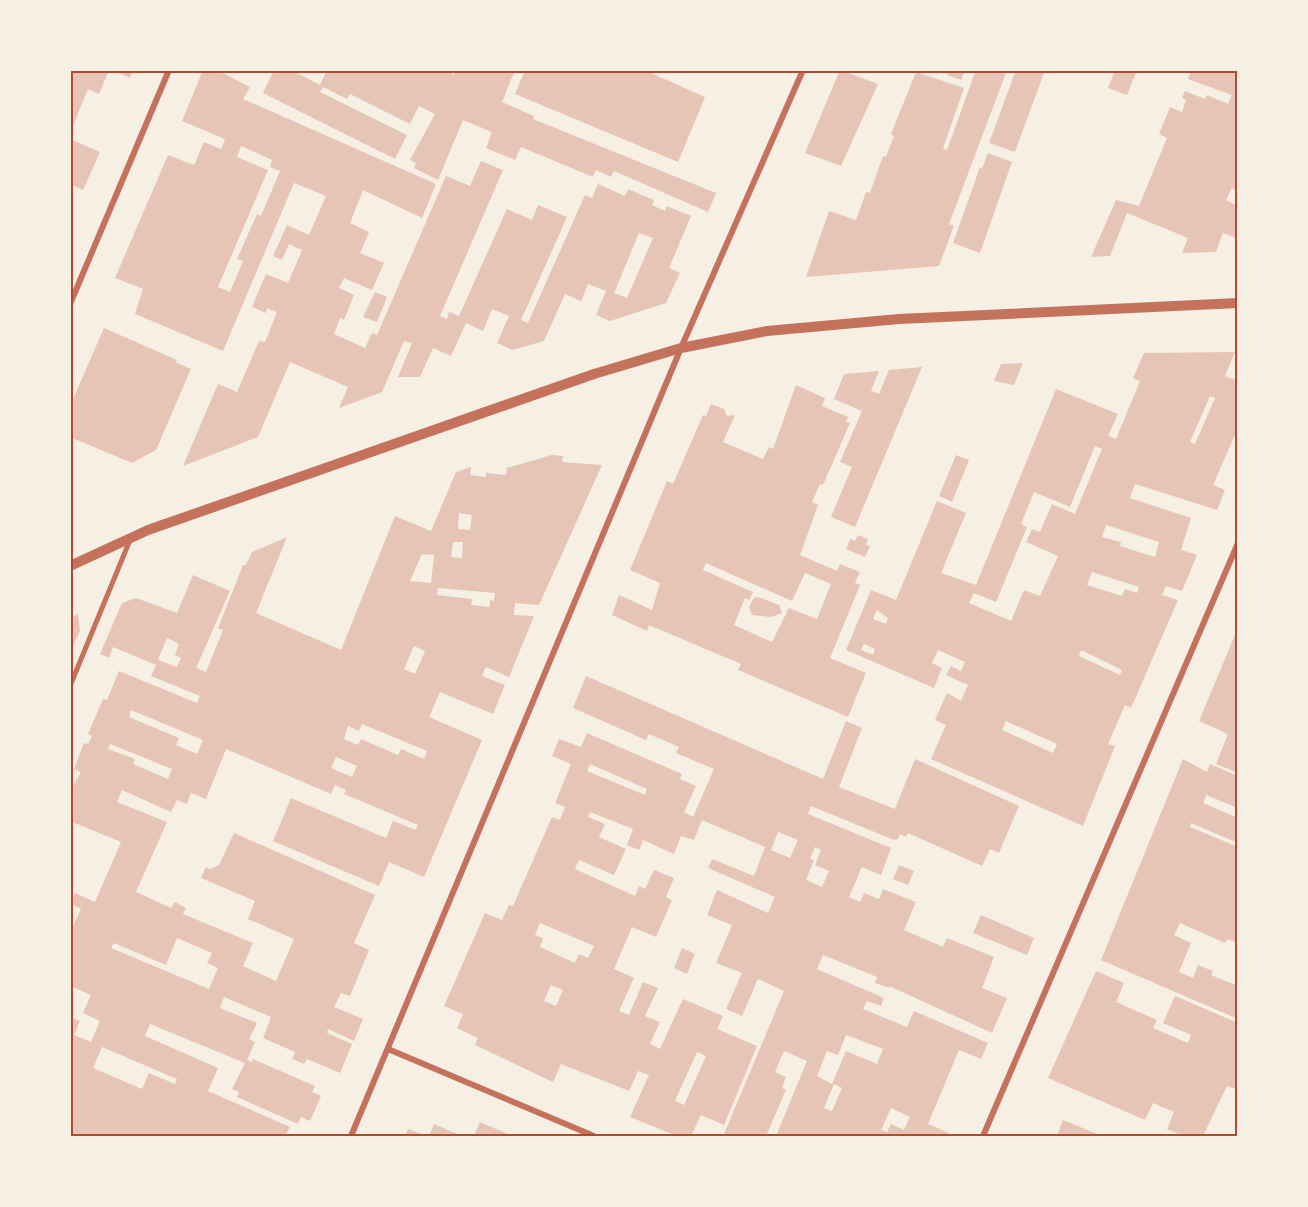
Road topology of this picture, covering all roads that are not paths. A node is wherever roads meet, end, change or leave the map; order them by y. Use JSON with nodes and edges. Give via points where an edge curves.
{"nodes":[{"id":1,"x":170,"y":70,"type":"edge"},
{"id":2,"x":803,"y":70,"type":"edge"},
{"id":3,"x":1238,"y":303,"type":"edge"},
{"id":4,"x":70,"y":304,"type":"edge"},
{"id":5,"x":681,"y":348,"type":"junction"},
{"id":6,"x":131,"y":538,"type":"junction"},
{"id":7,"x":1238,"y":543,"type":"edge"},
{"id":8,"x":70,"y":566,"type":"edge"},
{"id":9,"x":70,"y":686,"type":"edge"},
{"id":10,"x":388,"y":1048,"type":"junction"},
{"id":11,"x":351,"y":1137,"type":"edge"},
{"id":12,"x":594,"y":1137,"type":"edge"},
{"id":13,"x":983,"y":1137,"type":"edge"}],
"edges":[{"from":1,"to":4,"type":"street"},
{"from":2,"to":5,"type":"street"},
{"from":3,"to":5,"type":"street","via":[[899,319],[767,331]]},
{"from":5,"to":6,"type":"street","via":[[368,452]]},
{"from":5,"to":10,"type":"street"},
{"from":6,"to":8,"type":"street"},
{"from":6,"to":9,"type":"street"},
{"from":7,"to":13,"type":"street"},
{"from":10,"to":11,"type":"street"},
{"from":10,"to":12,"type":"street"}]}
